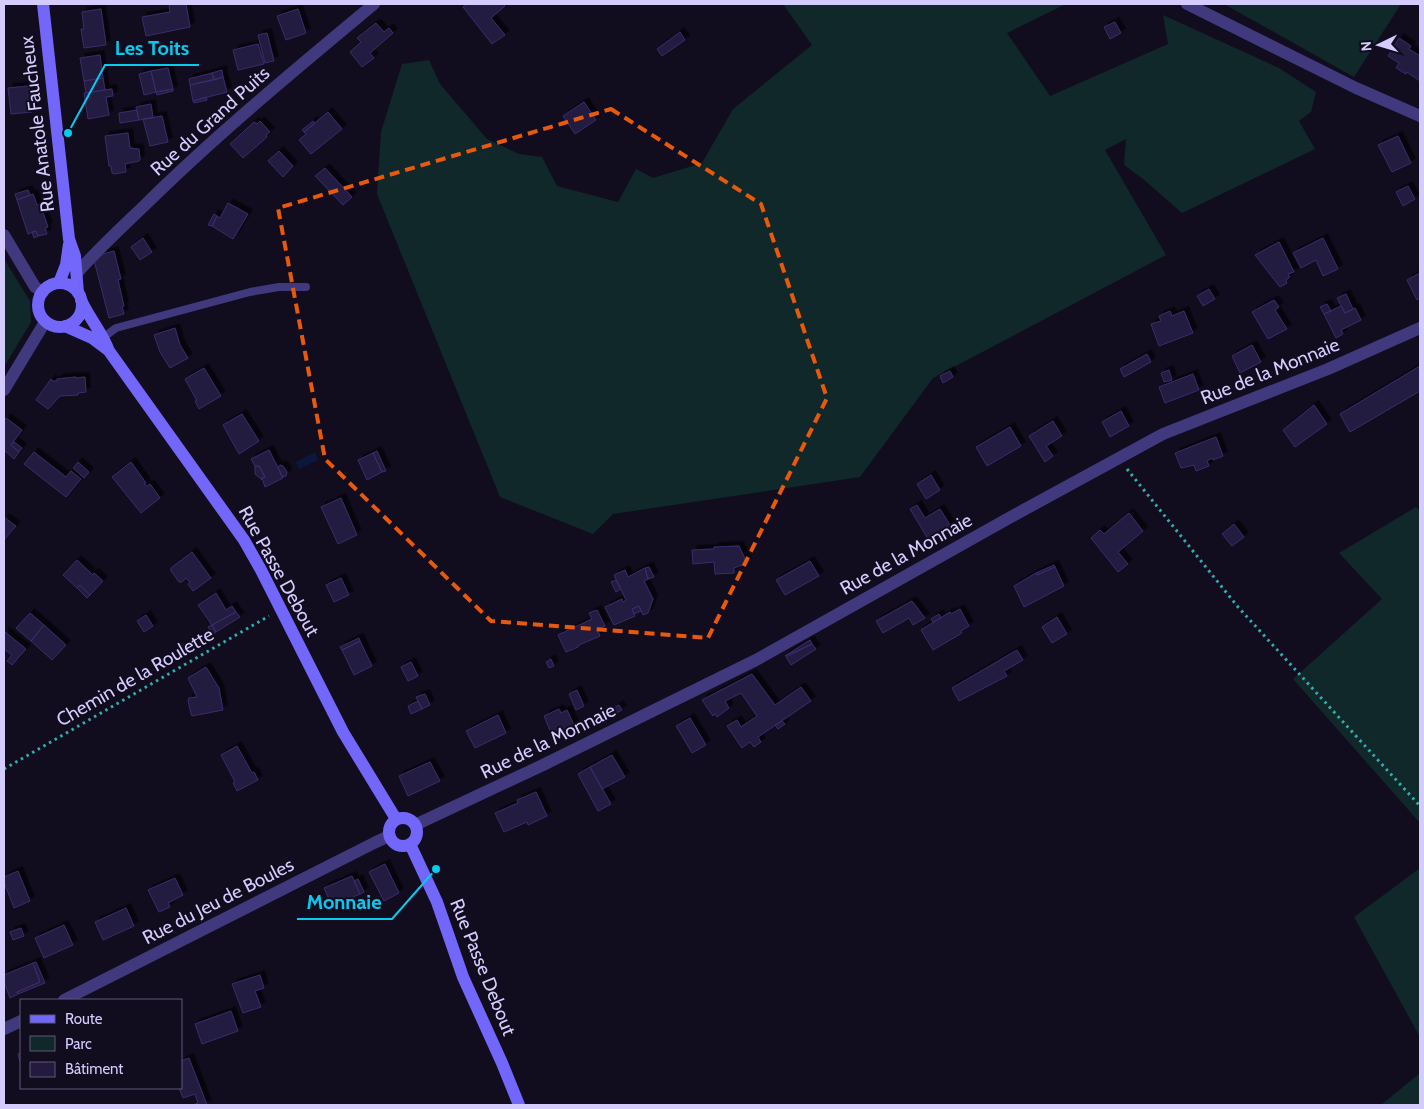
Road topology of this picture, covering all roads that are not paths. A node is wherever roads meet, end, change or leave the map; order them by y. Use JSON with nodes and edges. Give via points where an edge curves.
{"nodes":[{"id":1,"x":42,"y":4,"type":"edge"},
{"id":2,"x":374,"y":4,"type":"edge"},
{"id":3,"x":1187,"y":4,"type":"edge"},
{"id":4,"x":1420,"y":116,"type":"edge"},
{"id":5,"x":4,"y":235,"type":"edge"},
{"id":6,"x":70,"y":239,"type":"junction"},
{"id":7,"x":78,"y":274,"type":"junction"},
{"id":8,"x":59,"y":283,"type":"junction"},
{"id":9,"x":306,"y":287,"type":"dead end"},
{"id":10,"x":43,"y":292,"type":"junction"},
{"id":11,"x":79,"y":296,"type":"junction"},
{"id":12,"x":45,"y":322,"type":"junction"},
{"id":13,"x":65,"y":326,"type":"junction"},
{"id":14,"x":1420,"y":328,"type":"edge"},
{"id":15,"x":104,"y":337,"type":"junction"},
{"id":16,"x":109,"y":351,"type":"junction"},
{"id":17,"x":4,"y":390,"type":"edge"},
{"id":18,"x":396,"y":819,"type":"junction"},
{"id":19,"x":416,"y":825,"type":"junction"},
{"id":20,"x":390,"y":836,"type":"junction"},
{"id":21,"x":410,"y":844,"type":"junction"},
{"id":22,"x":66,"y":999,"type":"edge"},
{"id":23,"x":20,"y":1021,"type":"edge"},
{"id":24,"x":4,"y":1029,"type":"edge"},
{"id":25,"x":519,"y":1105,"type":"edge"}],
"edges":[{"from":1,"to":6,"type":"main road","name":"Rue Anatole Faucheux"},
{"from":2,"to":7,"type":"street","name":"Rue du Grand Puits","via":[[180,170],[111,236]]},
{"from":3,"to":4,"type":"street"},
{"from":5,"to":10,"type":"street","via":[[35,286]]},
{"from":6,"to":7,"type":"main road","name":"Rue Anatole Faucheux"},
{"from":6,"to":8,"type":"main road","name":"Rue Anatole Faucheux"},
{"from":7,"to":11,"type":"main road","name":"Rue Anatole Faucheux"},
{"from":8,"to":10,"type":"main road","via":[[52,284]]},
{"from":8,"to":11,"type":"main road","via":[[67,284]]},
{"from":9,"to":15,"type":"lane","via":[[250,292],[116,328]]},
{"from":10,"to":12,"type":"main road","via":[[38,309]]},
{"from":11,"to":13,"type":"main road","via":[[80,313]]},
{"from":11,"to":15,"type":"main road","name":"Rue Passe Debout"},
{"from":12,"to":13,"type":"main road"},
{"from":12,"to":17,"type":"street"},
{"from":13,"to":16,"type":"main road","via":[[92,338]]},
{"from":14,"to":19,"type":"street","name":"Rue de la Monnaie","via":[[1328,369],[1164,434],[756,660]]},
{"from":15,"to":16,"type":"main road","name":"Rue Passe Debout"},
{"from":16,"to":18,"type":"main road","name":"Rue Passe Debout","via":[[239,532],[342,732]]},
{"from":18,"to":19,"type":"main road","via":[[406,818]]},
{"from":18,"to":20,"type":"main road","via":[[390,827]]},
{"from":19,"to":21,"type":"main road","via":[[418,832]]},
{"from":20,"to":21,"type":"main road","via":[[399,846]]},
{"from":20,"to":22,"type":"street","name":"Rue du Jeu de Boules"},
{"from":21,"to":25,"type":"main road","name":"Rue Passe Debout","via":[[437,902],[463,977]]},
{"from":23,"to":24,"type":"street"}]}
